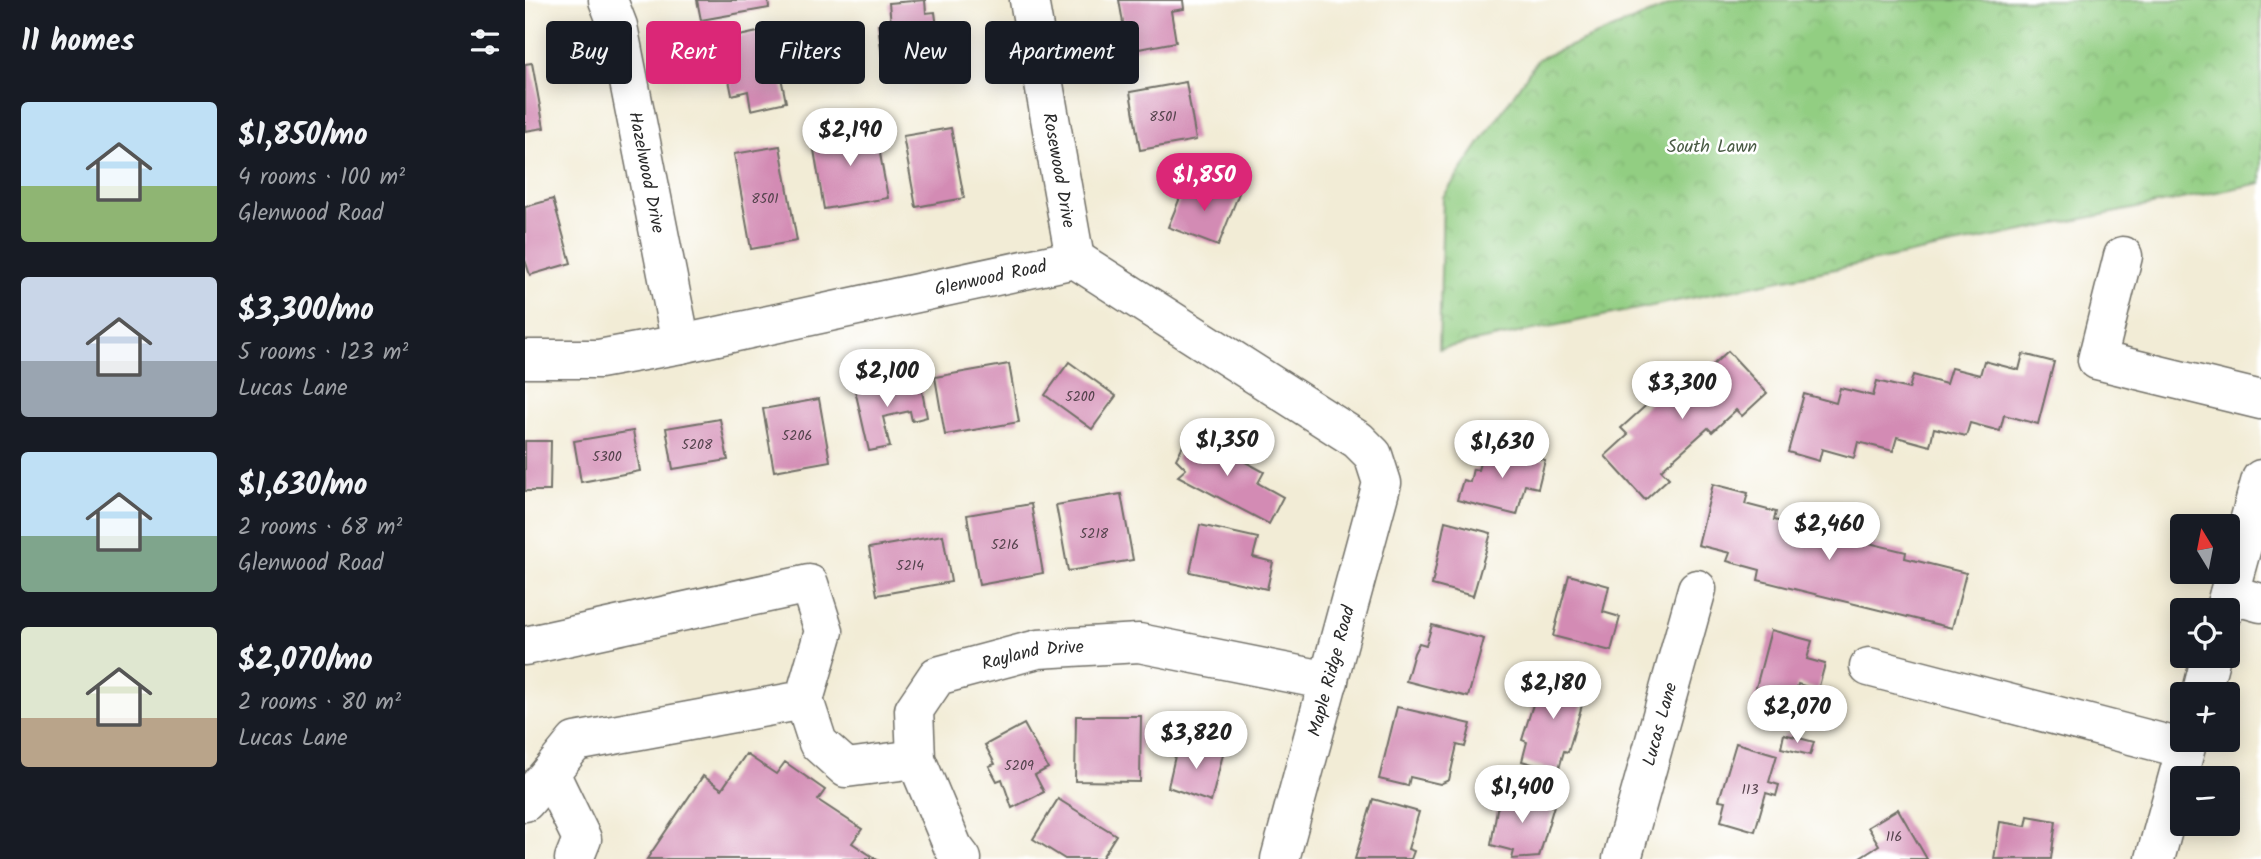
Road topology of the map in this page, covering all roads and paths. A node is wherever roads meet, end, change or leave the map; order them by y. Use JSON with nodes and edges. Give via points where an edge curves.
{"nodes":[{"id":1,"x":608,"y":0,"type":"edge"},
{"id":2,"x":1029,"y":0,"type":"edge"},
{"id":3,"x":2123,"y":256,"type":"dead end"},
{"id":4,"x":1075,"y":259,"type":"junction"},
{"id":5,"x":681,"y":344,"type":"junction"},
{"id":6,"x":525,"y":359,"type":"edge"},
{"id":7,"x":2261,"y":400,"type":"edge"},
{"id":8,"x":2261,"y":479,"type":"edge"},
{"id":9,"x":1697,"y":589,"type":"dead end"},
{"id":10,"x":2239,"y":598,"type":"edge"},
{"id":11,"x":525,"y":646,"type":"edge"},
{"id":12,"x":1869,"y":667,"type":"dead end"},
{"id":13,"x":1329,"y":681,"type":"junction"},
{"id":14,"x":804,"y":699,"type":"junction"},
{"id":15,"x":2170,"y":741,"type":"edge"},
{"id":16,"x":2185,"y":752,"type":"edge"},
{"id":17,"x":916,"y":759,"type":"junction"},
{"id":18,"x":550,"y":773,"type":"junction"},
{"id":19,"x":525,"y":802,"type":"edge"},
{"id":20,"x":574,"y":859,"type":"edge"},
{"id":21,"x":962,"y":859,"type":"edge"},
{"id":22,"x":1280,"y":859,"type":"edge"},
{"id":23,"x":1622,"y":859,"type":"edge"},
{"id":24,"x":2155,"y":859,"type":"edge"}],
"edges":[{"from":1,"to":5,"type":"street","name":"Hazelwood Drive","via":[[618,26]]},
{"from":2,"to":4,"type":"street","name":"Rosewood Drive"},
{"from":3,"to":7,"type":"street","via":[[2097,359]]},
{"from":4,"to":5,"type":"street","name":"Glenwood Road"},
{"from":4,"to":13,"type":"street","name":"Maple Ridge Road","via":[[1358,440],[1373,455],[1382,483]]},
{"from":5,"to":6,"type":"street","name":"Glenwood Road","via":[[599,359]]},
{"from":8,"to":10,"type":"street"},
{"from":9,"to":23,"type":"street","name":"Lucas Lane"},
{"from":11,"to":14,"type":"street","via":[[809,584],[824,631]]},
{"from":12,"to":15,"type":"street"},
{"from":13,"to":17,"type":"street","name":"Rayland Drive","via":[[1139,643],[1038,649],[937,676],[914,710]]},
{"from":13,"to":22,"type":"street","name":"Maple Ridge Road"},
{"from":14,"to":17,"type":"street","via":[[818,743],[846,768]]},
{"from":14,"to":18,"type":"street","via":[[575,742]]},
{"from":16,"to":24,"type":"street"},
{"from":17,"to":21,"type":"street","name":"Rayland Drive"},
{"from":18,"to":19,"type":"street"},
{"from":18,"to":20,"type":"street","via":[[582,839]]}]}
